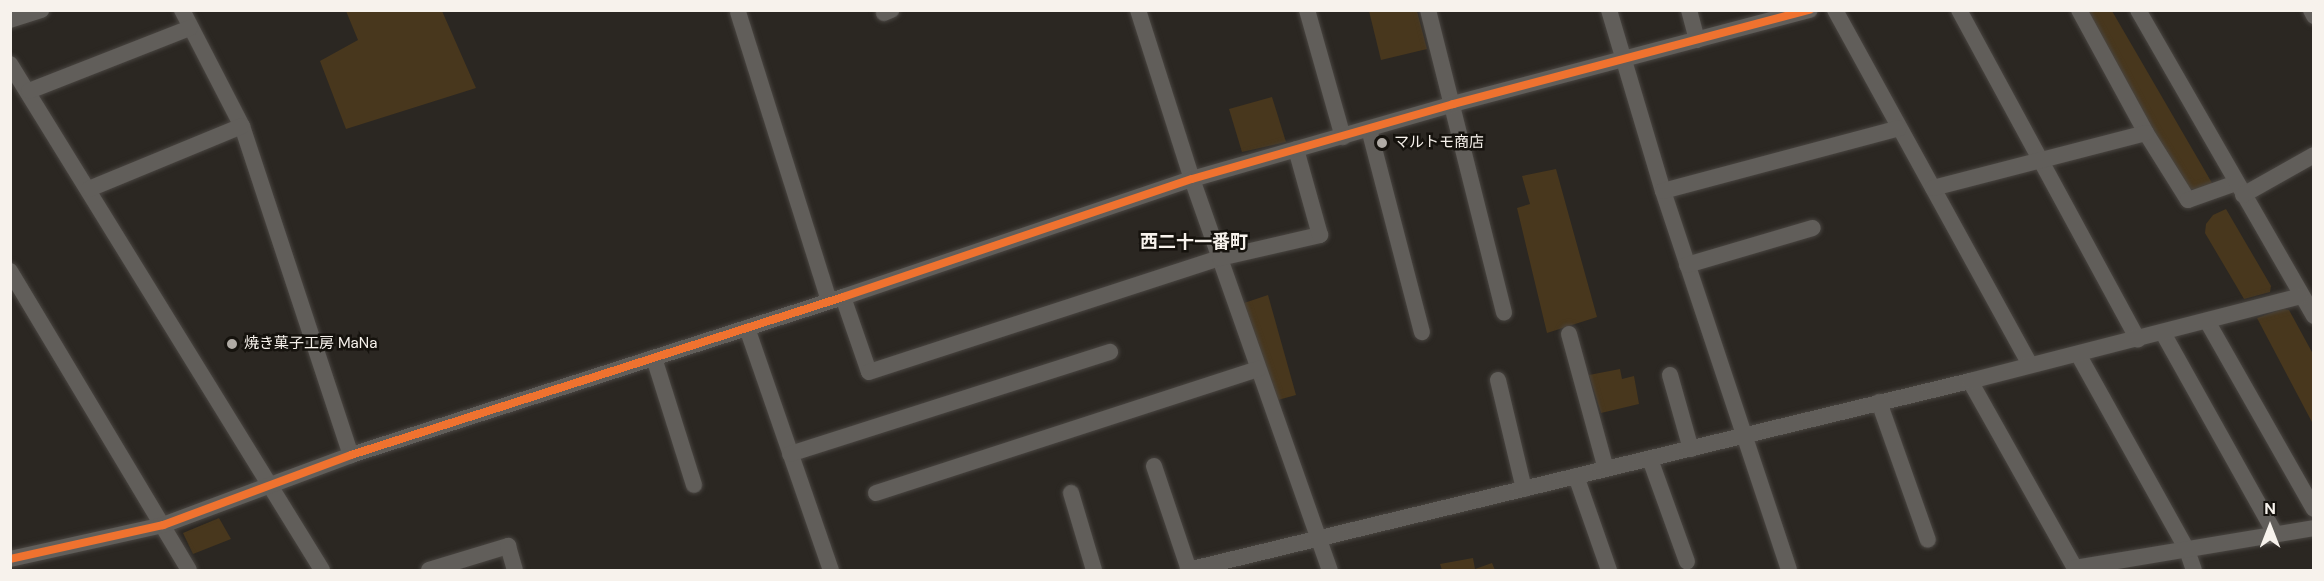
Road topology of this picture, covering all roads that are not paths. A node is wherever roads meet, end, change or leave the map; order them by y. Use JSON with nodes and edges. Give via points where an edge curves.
{"nodes":[{"id":1,"x":40,"y":10,"type":"edge"},
{"id":2,"x":182,"y":10,"type":"edge"},
{"id":3,"x":1138,"y":10,"type":"edge"},
{"id":4,"x":1307,"y":10,"type":"edge"},
{"id":5,"x":1428,"y":10,"type":"edge"},
{"id":6,"x":1609,"y":10,"type":"edge"},
{"id":7,"x":1689,"y":10,"type":"edge"},
{"id":8,"x":1810,"y":10,"type":"edge"},
{"id":9,"x":1835,"y":10,"type":"edge"},
{"id":10,"x":1959,"y":10,"type":"edge"},
{"id":11,"x":2079,"y":10,"type":"edge"},
{"id":12,"x":2138,"y":10,"type":"edge"},
{"id":13,"x":2311,"y":10,"type":"edge"},
{"id":14,"x":738,"y":12,"type":"dead end"},
{"id":15,"x":1791,"y":13,"type":"edge"},
{"id":16,"x":2313,"y":16,"type":"edge"},
{"id":17,"x":10,"y":20,"type":"edge"},
{"id":18,"x":190,"y":28,"type":"junction"},
{"id":19,"x":1697,"y":40,"type":"junction"},
{"id":20,"x":1622,"y":59,"type":"junction"},
{"id":21,"x":10,"y":64,"type":"edge"},
{"id":22,"x":29,"y":91,"type":"junction"},
{"id":23,"x":1453,"y":104,"type":"junction"},
{"id":24,"x":242,"y":126,"type":"junction"},
{"id":25,"x":1899,"y":128,"type":"junction"},
{"id":26,"x":1369,"y":129,"type":"junction"},
{"id":27,"x":2146,"y":133,"type":"junction"},
{"id":28,"x":1343,"y":136,"type":"junction"},
{"id":29,"x":1296,"y":148,"type":"junction"},
{"id":30,"x":2313,"y":155,"type":"edge"},
{"id":31,"x":2040,"y":160,"type":"junction"},
{"id":32,"x":1192,"y":179,"type":"junction"},
{"id":33,"x":1933,"y":188,"type":"junction"},
{"id":34,"x":89,"y":189,"type":"junction"},
{"id":35,"x":2239,"y":189,"type":"junction"},
{"id":36,"x":1663,"y":191,"type":"junction"},
{"id":37,"x":1813,"y":228,"type":"dead end"},
{"id":38,"x":1220,"y":258,"type":"junction"},
{"id":39,"x":1687,"y":265,"type":"junction"},
{"id":40,"x":10,"y":270,"type":"edge"},
{"id":41,"x":2300,"y":296,"type":"junction"},
{"id":42,"x":836,"y":299,"type":"junction"},
{"id":43,"x":1504,"y":314,"type":"dead end"},
{"id":44,"x":2313,"y":316,"type":"edge"},
{"id":45,"x":2207,"y":321,"type":"junction"},
{"id":46,"x":747,"y":328,"type":"junction"},
{"id":47,"x":1422,"y":332,"type":"dead end"},
{"id":48,"x":2163,"y":333,"type":"junction"},
{"id":49,"x":1569,"y":334,"type":"dead end"},
{"id":50,"x":2138,"y":339,"type":"junction"},
{"id":51,"x":1110,"y":352,"type":"dead end"},
{"id":52,"x":2078,"y":354,"type":"junction"},
{"id":53,"x":654,"y":358,"type":"junction"},
{"id":54,"x":2030,"y":365,"type":"junction"},
{"id":55,"x":1258,"y":369,"type":"junction"},
{"id":56,"x":1670,"y":375,"type":"dead end"},
{"id":57,"x":1498,"y":380,"type":"dead end"},
{"id":58,"x":1970,"y":381,"type":"junction"},
{"id":59,"x":1879,"y":402,"type":"junction"},
{"id":60,"x":1744,"y":436,"type":"junction"},
{"id":61,"x":1691,"y":449,"type":"junction"},
{"id":62,"x":790,"y":454,"type":"junction"},
{"id":63,"x":351,"y":455,"type":"junction"},
{"id":64,"x":1650,"y":459,"type":"junction"},
{"id":65,"x":1154,"y":466,"type":"dead end"},
{"id":66,"x":1606,"y":469,"type":"junction"},
{"id":67,"x":1576,"y":476,"type":"junction"},
{"id":68,"x":268,"y":485,"type":"junction"},
{"id":69,"x":694,"y":485,"type":"dead end"},
{"id":70,"x":1524,"y":489,"type":"junction"},
{"id":71,"x":876,"y":493,"type":"dead end"},
{"id":72,"x":1071,"y":493,"type":"dead end"},
{"id":73,"x":2313,"y":509,"type":"edge"},
{"id":74,"x":163,"y":525,"type":"junction"},
{"id":75,"x":2313,"y":528,"type":"edge"},
{"id":76,"x":2276,"y":535,"type":"junction"},
{"id":77,"x":1319,"y":538,"type":"junction"},
{"id":78,"x":1928,"y":540,"type":"dead end"},
{"id":79,"x":2187,"y":550,"type":"junction"},
{"id":80,"x":10,"y":559,"type":"edge"},
{"id":81,"x":1687,"y":562,"type":"dead end"},
{"id":82,"x":2075,"y":569,"type":"edge"},
{"id":83,"x":189,"y":570,"type":"edge"},
{"id":84,"x":322,"y":570,"type":"edge"},
{"id":85,"x":429,"y":570,"type":"edge"},
{"id":86,"x":515,"y":570,"type":"edge"},
{"id":87,"x":831,"y":570,"type":"edge"},
{"id":88,"x":1094,"y":570,"type":"edge"},
{"id":89,"x":1188,"y":570,"type":"edge"},
{"id":90,"x":1330,"y":570,"type":"edge"},
{"id":91,"x":1609,"y":570,"type":"edge"},
{"id":92,"x":1789,"y":570,"type":"edge"},
{"id":93,"x":2194,"y":570,"type":"edge"}],
"edges":[{"from":1,"to":17,"type":"street"},
{"from":2,"to":18,"type":"street"},
{"from":3,"to":32,"type":"street"},
{"from":4,"to":28,"type":"street"},
{"from":5,"to":23,"type":"street"},
{"from":6,"to":20,"type":"street"},
{"from":7,"to":19,"type":"street"},
{"from":8,"to":15,"type":"street"},
{"from":9,"to":25,"type":"street"},
{"from":10,"to":31,"type":"street"},
{"from":11,"to":27,"type":"street"},
{"from":12,"to":35,"type":"street"},
{"from":13,"to":16,"type":"street"},
{"from":14,"to":42,"type":"street"},
{"from":15,"to":19,"type":"street"},
{"from":18,"to":22,"type":"street"},
{"from":18,"to":24,"type":"street"},
{"from":19,"to":20,"type":"street"},
{"from":20,"to":23,"type":"street"},
{"from":20,"to":36,"type":"street"},
{"from":21,"to":22,"type":"street"},
{"from":22,"to":34,"type":"street"},
{"from":23,"to":26,"type":"street"},
{"from":23,"to":43,"type":"street"},
{"from":24,"to":34,"type":"street"},
{"from":24,"to":63,"type":"street"},
{"from":25,"to":33,"type":"street"},
{"from":25,"to":36,"type":"street"},
{"from":26,"to":28,"type":"street"},
{"from":26,"to":47,"type":"street"},
{"from":27,"to":31,"type":"street"},
{"from":27,"to":35,"type":"street","via":[[2188,200]]},
{"from":28,"to":29,"type":"street"},
{"from":29,"to":32,"type":"street"},
{"from":29,"to":38,"type":"street","via":[[1320,235]]},
{"from":30,"to":35,"type":"street"},
{"from":31,"to":33,"type":"street"},
{"from":31,"to":50,"type":"street"},
{"from":32,"to":38,"type":"street"},
{"from":32,"to":42,"type":"street"},
{"from":33,"to":54,"type":"street"},
{"from":34,"to":68,"type":"street"},
{"from":35,"to":41,"type":"street"},
{"from":36,"to":39,"type":"street"},
{"from":37,"to":39,"type":"street"},
{"from":38,"to":42,"type":"street","via":[[869,372]]},
{"from":38,"to":55,"type":"street"},
{"from":39,"to":60,"type":"street"},
{"from":40,"to":74,"type":"street"},
{"from":41,"to":44,"type":"street"},
{"from":41,"to":45,"type":"street"},
{"from":42,"to":46,"type":"street"},
{"from":45,"to":48,"type":"street"},
{"from":45,"to":73,"type":"street"},
{"from":46,"to":53,"type":"street"},
{"from":46,"to":62,"type":"street"},
{"from":48,"to":50,"type":"street"},
{"from":48,"to":76,"type":"street"},
{"from":49,"to":66,"type":"street"},
{"from":50,"to":52,"type":"street"},
{"from":51,"to":62,"type":"street"},
{"from":52,"to":54,"type":"street"},
{"from":52,"to":79,"type":"street"},
{"from":53,"to":63,"type":"street"},
{"from":53,"to":69,"type":"street"},
{"from":54,"to":58,"type":"street"},
{"from":55,"to":71,"type":"street"},
{"from":55,"to":77,"type":"street"},
{"from":56,"to":61,"type":"street"},
{"from":57,"to":70,"type":"street"},
{"from":58,"to":59,"type":"street"},
{"from":58,"to":82,"type":"street"},
{"from":59,"to":60,"type":"street"},
{"from":59,"to":78,"type":"street"},
{"from":60,"to":61,"type":"street"},
{"from":60,"to":92,"type":"street"},
{"from":61,"to":64,"type":"street"},
{"from":62,"to":87,"type":"street"},
{"from":63,"to":68,"type":"street"},
{"from":64,"to":66,"type":"street"},
{"from":64,"to":81,"type":"street"},
{"from":65,"to":89,"type":"street"},
{"from":66,"to":67,"type":"street"},
{"from":67,"to":70,"type":"street"},
{"from":67,"to":91,"type":"street"},
{"from":68,"to":74,"type":"street"},
{"from":68,"to":84,"type":"street"},
{"from":70,"to":77,"type":"street"},
{"from":72,"to":88,"type":"street"},
{"from":74,"to":80,"type":"street"},
{"from":74,"to":83,"type":"street"},
{"from":75,"to":76,"type":"street"},
{"from":76,"to":79,"type":"street"},
{"from":77,"to":89,"type":"street"},
{"from":77,"to":90,"type":"street"},
{"from":79,"to":82,"type":"street"},
{"from":79,"to":93,"type":"street"},
{"from":85,"to":86,"type":"street","via":[[508,546]]}]}
